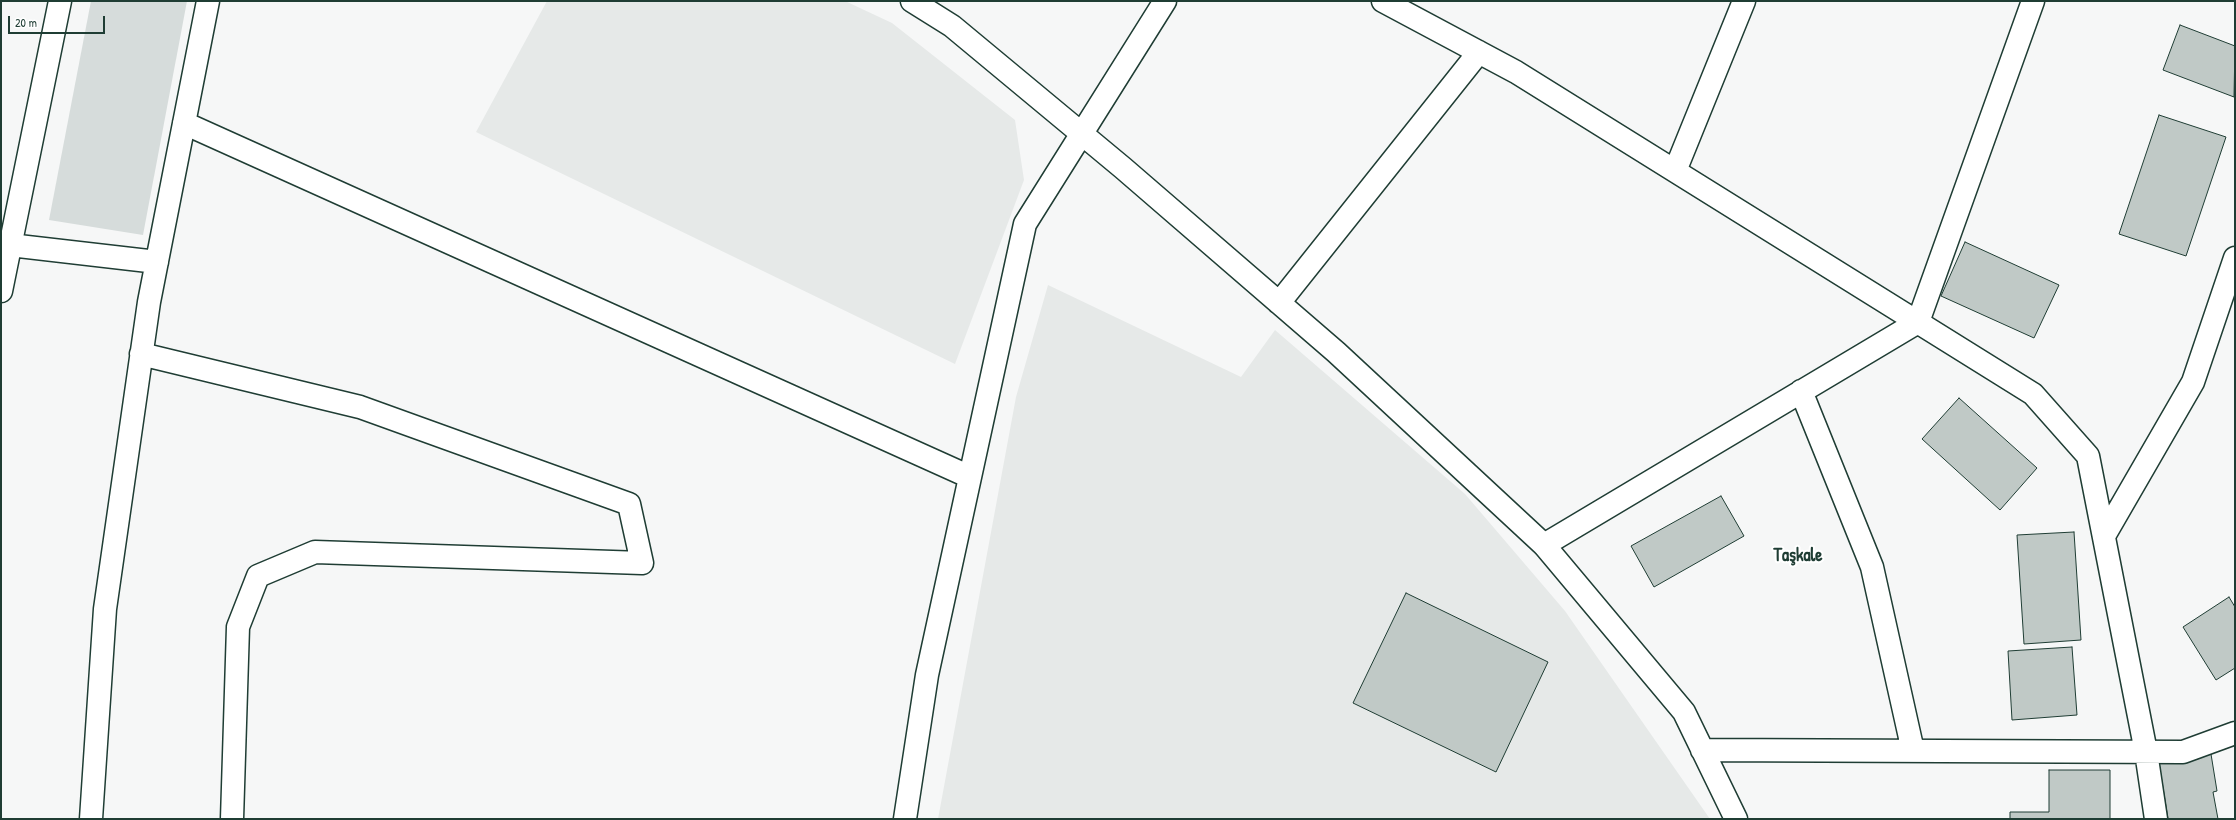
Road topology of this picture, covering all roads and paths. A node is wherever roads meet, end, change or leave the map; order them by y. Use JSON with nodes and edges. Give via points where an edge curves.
{"nodes":[{"id":1,"x":60,"y":1,"type":"edge"},
{"id":2,"x":208,"y":1,"type":"edge"},
{"id":3,"x":912,"y":1,"type":"edge"},
{"id":4,"x":1165,"y":1,"type":"edge"},
{"id":5,"x":1383,"y":1,"type":"edge"},
{"id":6,"x":1744,"y":1,"type":"edge"},
{"id":7,"x":2033,"y":1,"type":"edge"},
{"id":8,"x":1479,"y":52,"type":"junction"},
{"id":9,"x":184,"y":123,"type":"junction"},
{"id":10,"x":1081,"y":133,"type":"junction"},
{"id":11,"x":1676,"y":171,"type":"junction"},
{"id":12,"x":5,"y":244,"type":"edge"},
{"id":13,"x":2235,"y":258,"type":"edge"},
{"id":14,"x":157,"y":262,"type":"junction"},
{"id":15,"x":1,"y":291,"type":"edge"},
{"id":16,"x":1279,"y":303,"type":"junction"},
{"id":17,"x":1918,"y":322,"type":"junction"},
{"id":18,"x":141,"y":354,"type":"junction"},
{"id":19,"x":1801,"y":391,"type":"junction"},
{"id":20,"x":970,"y":477,"type":"junction"},
{"id":21,"x":2104,"y":536,"type":"junction"},
{"id":22,"x":1544,"y":545,"type":"junction"},
{"id":23,"x":2235,"y":733,"type":"edge"},
{"id":24,"x":1702,"y":750,"type":"junction"},
{"id":25,"x":1913,"y":751,"type":"junction"},
{"id":26,"x":2146,"y":752,"type":"junction"},
{"id":27,"x":90,"y":819,"type":"edge"},
{"id":28,"x":232,"y":819,"type":"edge"},
{"id":29,"x":905,"y":819,"type":"edge"},
{"id":30,"x":1736,"y":819,"type":"edge"},
{"id":31,"x":2156,"y":819,"type":"edge"}],
"edges":[{"from":1,"to":12,"type":"street"},
{"from":2,"to":9,"type":"street"},
{"from":3,"to":10,"type":"street","via":[[952,26]]},
{"from":4,"to":10,"type":"street"},
{"from":5,"to":8,"type":"street"},
{"from":6,"to":11,"type":"street"},
{"from":7,"to":17,"type":"street"},
{"from":8,"to":11,"type":"street","via":[[1516,72]]},
{"from":8,"to":16,"type":"street"},
{"from":9,"to":14,"type":"street"},
{"from":9,"to":20,"type":"street"},
{"from":10,"to":16,"type":"street"},
{"from":10,"to":20,"type":"street","via":[[1025,224]]},
{"from":11,"to":17,"type":"street"},
{"from":12,"to":14,"type":"street"},
{"from":12,"to":15,"type":"street"},
{"from":13,"to":21,"type":"street","via":[[2192,382]]},
{"from":14,"to":18,"type":"street"},
{"from":16,"to":22,"type":"street","via":[[1336,352]]},
{"from":17,"to":19,"type":"street"},
{"from":17,"to":21,"type":"street","via":[[2033,394],[2088,456]]},
{"from":18,"to":27,"type":"street","via":[[105,609]]},
{"from":18,"to":28,"type":"street","via":[[360,407],[629,504],[642,563],[315,552],[258,576],[238,626]]},
{"from":19,"to":22,"type":"street"},
{"from":19,"to":25,"type":"street","via":[[1872,567]]},
{"from":20,"to":29,"type":"street","via":[[927,675]]},
{"from":21,"to":26,"type":"street"},
{"from":22,"to":24,"type":"street","via":[[1684,712]]},
{"from":23,"to":26,"type":"street","via":[[2182,752]]},
{"from":24,"to":25,"type":"street"},
{"from":24,"to":30,"type":"street"},
{"from":25,"to":26,"type":"street"},
{"from":26,"to":31,"type":"street"}]}
